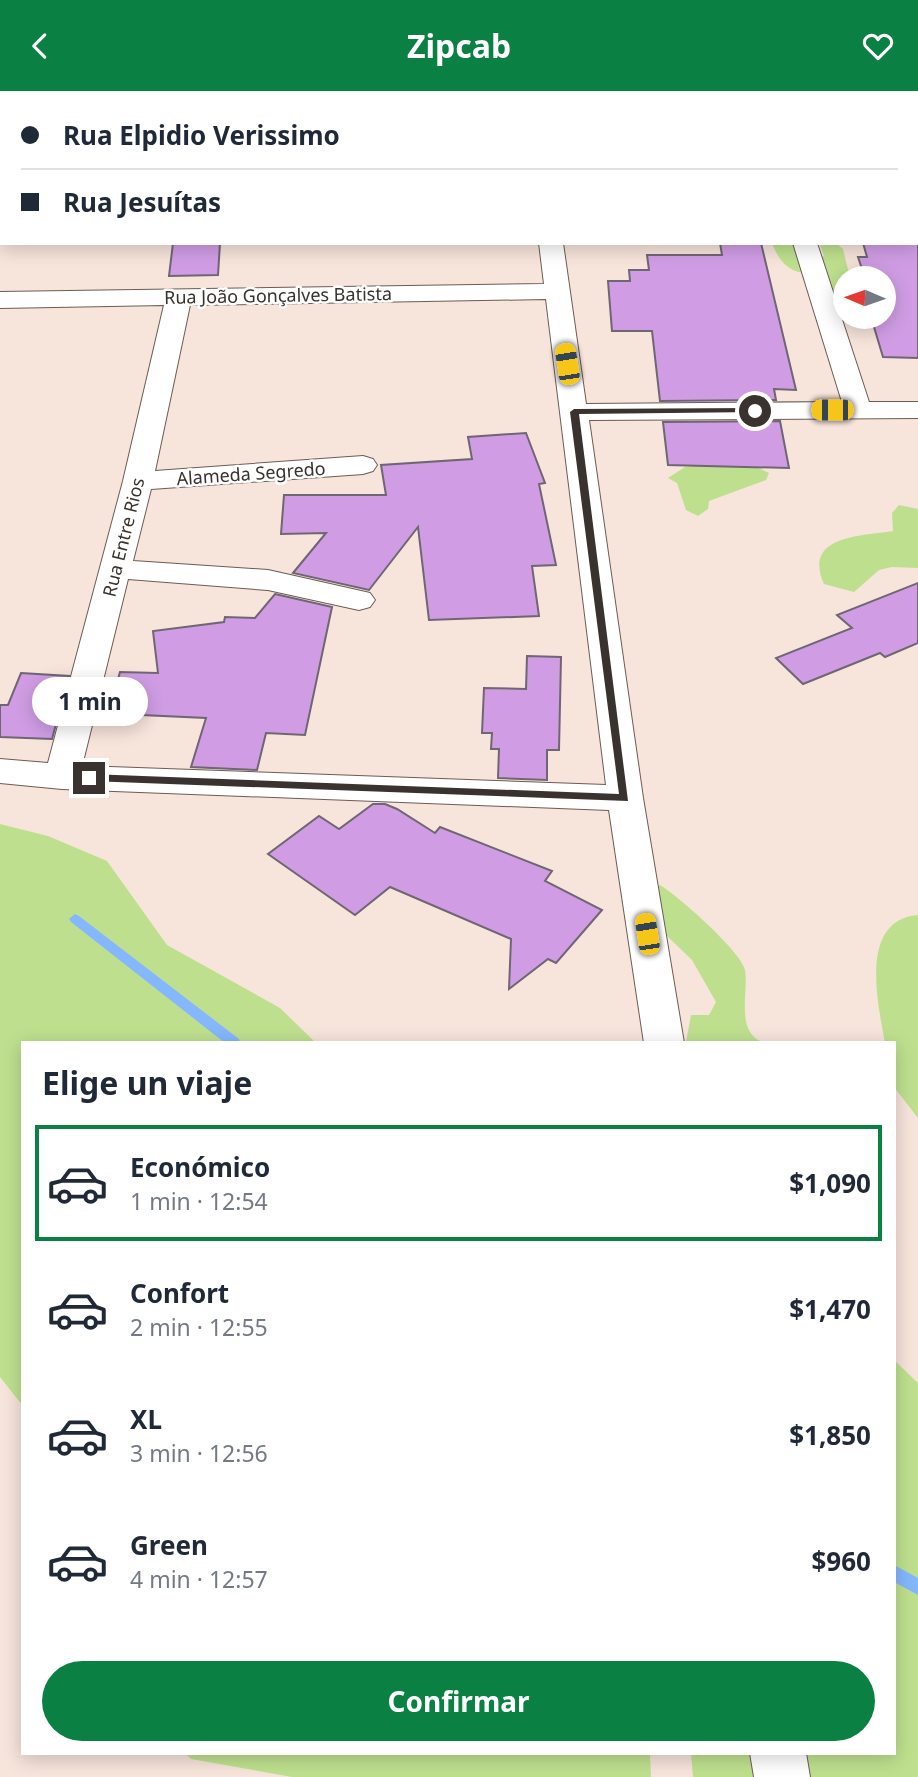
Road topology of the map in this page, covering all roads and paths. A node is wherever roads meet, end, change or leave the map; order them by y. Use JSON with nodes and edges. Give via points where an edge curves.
{"nodes":[{"id":1,"x":551,"y":245,"type":"edge"},
{"id":2,"x":806,"y":245,"type":"edge"},
{"id":3,"x":556,"y":291,"type":"junction"},
{"id":4,"x":179,"y":297,"type":"junction"},
{"id":5,"x":0,"y":300,"type":"edge"},
{"id":6,"x":858,"y":410,"type":"junction"},
{"id":7,"x":918,"y":410,"type":"edge"},
{"id":8,"x":574,"y":412,"type":"junction"},
{"id":9,"x":363,"y":465,"type":"dead end"},
{"id":10,"x":138,"y":481,"type":"junction"},
{"id":11,"x":116,"y":569,"type":"junction"},
{"id":12,"x":359,"y":600,"type":"dead end"},
{"id":13,"x":0,"y":771,"type":"edge"},
{"id":14,"x":62,"y":777,"type":"junction"},
{"id":15,"x":625,"y":798,"type":"junction"},
{"id":16,"x":664,"y":1041,"type":"edge"},
{"id":17,"x":778,"y":1755,"type":"edge"},
{"id":18,"x":782,"y":1777,"type":"edge"}],
"edges":[{"from":1,"to":3,"type":"street"},
{"from":2,"to":6,"type":"street"},
{"from":3,"to":4,"type":"street","name":"Rua João Gonçalves Batista"},
{"from":3,"to":8,"type":"street"},
{"from":4,"to":5,"type":"street","name":"Rua João Gonçalves Batista"},
{"from":4,"to":10,"type":"street","name":"Rua Entre Rios"},
{"from":6,"to":7,"type":"street"},
{"from":6,"to":8,"type":"street"},
{"from":8,"to":15,"type":"street"},
{"from":9,"to":10,"type":"street","name":"Alameda Segredo"},
{"from":10,"to":11,"type":"street","name":"Rua Entre Rios"},
{"from":11,"to":12,"type":"street","via":[[268,580]]},
{"from":11,"to":14,"type":"street","name":"Rua Entre Rios"},
{"from":13,"to":14,"type":"street"},
{"from":14,"to":15,"type":"street"},
{"from":15,"to":16,"type":"street"},
{"from":17,"to":18,"type":"street"}]}
